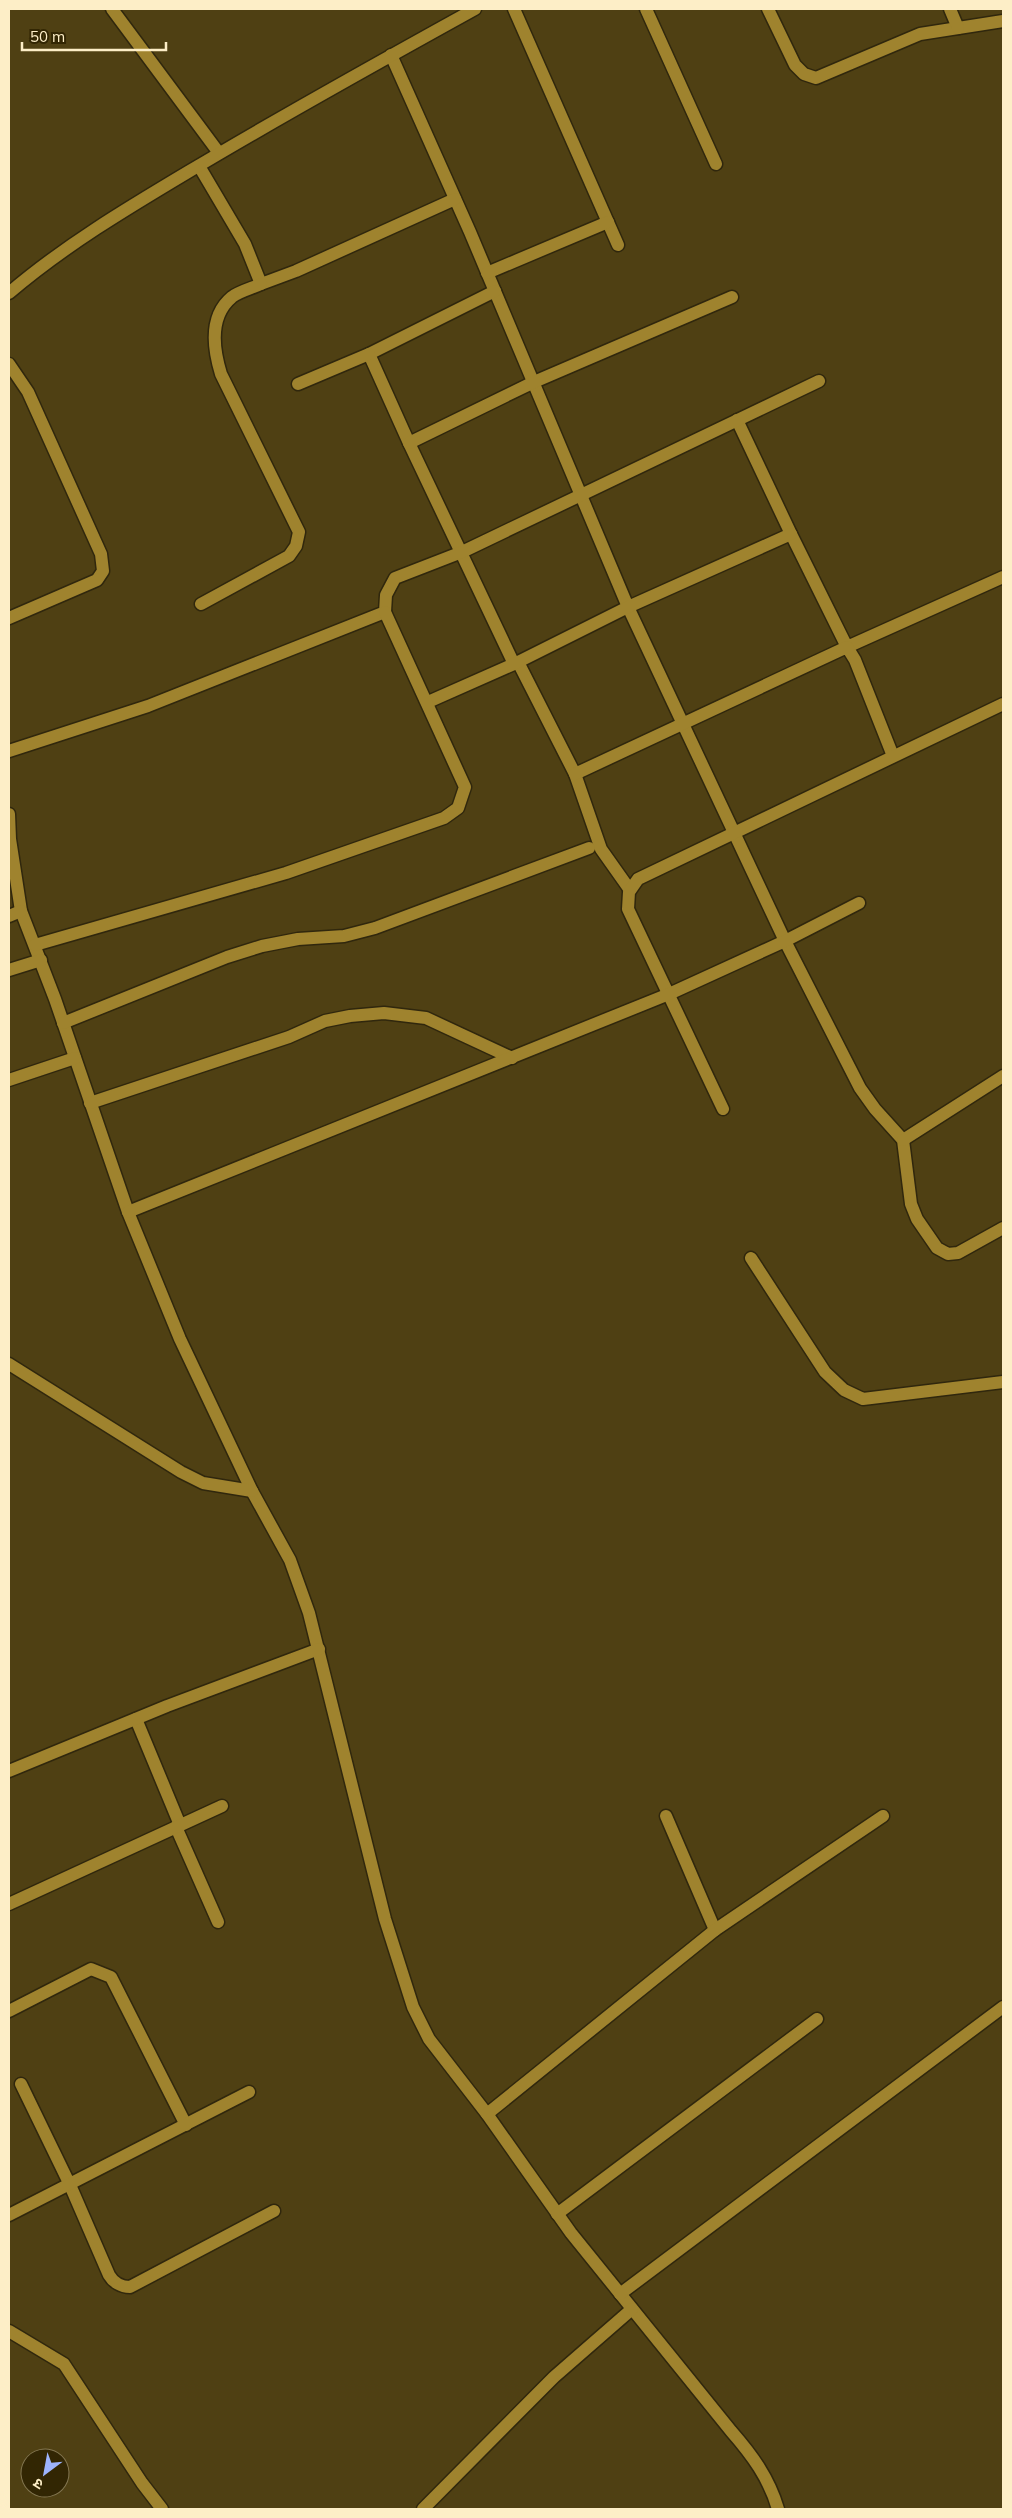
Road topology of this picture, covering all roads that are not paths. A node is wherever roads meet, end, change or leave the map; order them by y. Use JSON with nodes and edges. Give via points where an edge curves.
{"nodes":[{"id":1,"x":112,"y":9,"type":"edge"},
{"id":2,"x":476,"y":9,"type":"edge"},
{"id":3,"x":514,"y":9,"type":"edge"},
{"id":4,"x":646,"y":9,"type":"edge"},
{"id":5,"x":768,"y":9,"type":"edge"},
{"id":6,"x":950,"y":9,"type":"edge"},
{"id":7,"x":1003,"y":21,"type":"edge"},
{"id":8,"x":958,"y":28,"type":"junction"},
{"id":9,"x":391,"y":55,"type":"junction"},
{"id":10,"x":219,"y":153,"type":"junction"},
{"id":11,"x":716,"y":164,"type":"dead end"},
{"id":12,"x":198,"y":166,"type":"junction"},
{"id":13,"x":455,"y":199,"type":"junction"},
{"id":14,"x":608,"y":222,"type":"junction"},
{"id":15,"x":618,"y":245,"type":"dead end"},
{"id":16,"x":487,"y":273,"type":"junction"},
{"id":17,"x":261,"y":284,"type":"junction"},
{"id":18,"x":495,"y":291,"type":"junction"},
{"id":19,"x":9,"y":293,"type":"edge"},
{"id":20,"x":732,"y":297,"type":"dead end"},
{"id":21,"x":369,"y":354,"type":"junction"},
{"id":22,"x":9,"y":364,"type":"edge"},
{"id":23,"x":819,"y":381,"type":"dead end"},
{"id":24,"x":534,"y":382,"type":"junction"},
{"id":25,"x":298,"y":384,"type":"dead end"},
{"id":26,"x":737,"y":420,"type":"junction"},
{"id":27,"x":409,"y":443,"type":"junction"},
{"id":28,"x":582,"y":493,"type":"junction"},
{"id":29,"x":790,"y":534,"type":"junction"},
{"id":30,"x":462,"y":552,"type":"junction"},
{"id":31,"x":1003,"y":577,"type":"edge"},
{"id":32,"x":201,"y":604,"type":"dead end"},
{"id":33,"x":628,"y":607,"type":"junction"},
{"id":34,"x":386,"y":612,"type":"junction"},
{"id":35,"x":9,"y":618,"type":"edge"},
{"id":36,"x":847,"y":648,"type":"junction"},
{"id":37,"x":516,"y":663,"type":"junction"},
{"id":38,"x":428,"y":702,"type":"junction"},
{"id":39,"x":1003,"y":704,"type":"edge"},
{"id":40,"x":683,"y":723,"type":"junction"},
{"id":41,"x":9,"y":751,"type":"edge"},
{"id":42,"x":893,"y":756,"type":"junction"},
{"id":43,"x":576,"y":774,"type":"junction"},
{"id":44,"x":9,"y":814,"type":"edge"},
{"id":45,"x":734,"y":831,"type":"junction"},
{"id":46,"x":589,"y":848,"type":"dead end"},
{"id":47,"x":630,"y":890,"type":"junction"},
{"id":48,"x":859,"y":903,"type":"dead end"},
{"id":49,"x":15,"y":914,"type":"edge"},
{"id":50,"x":785,"y":941,"type":"junction"},
{"id":51,"x":35,"y":945,"type":"junction"},
{"id":52,"x":41,"y":960,"type":"junction"},
{"id":53,"x":9,"y":970,"type":"edge"},
{"id":54,"x":669,"y":994,"type":"junction"},
{"id":55,"x":63,"y":1023,"type":"junction"},
{"id":56,"x":75,"y":1058,"type":"junction"},
{"id":57,"x":512,"y":1058,"type":"junction"},
{"id":58,"x":1003,"y":1076,"type":"edge"},
{"id":59,"x":9,"y":1080,"type":"edge"},
{"id":60,"x":90,"y":1103,"type":"junction"},
{"id":61,"x":723,"y":1110,"type":"dead end"},
{"id":62,"x":903,"y":1140,"type":"junction"},
{"id":63,"x":128,"y":1212,"type":"junction"},
{"id":64,"x":1003,"y":1228,"type":"edge"},
{"id":65,"x":752,"y":1258,"type":"dead end"},
{"id":66,"x":9,"y":1364,"type":"edge"},
{"id":67,"x":1003,"y":1382,"type":"edge"},
{"id":68,"x":252,"y":1491,"type":"junction"},
{"id":69,"x":320,"y":1649,"type":"junction"},
{"id":70,"x":136,"y":1719,"type":"junction"},
{"id":71,"x":9,"y":1771,"type":"edge"},
{"id":72,"x":222,"y":1806,"type":"dead end"},
{"id":73,"x":666,"y":1816,"type":"dead end"},
{"id":74,"x":883,"y":1816,"type":"dead end"},
{"id":75,"x":178,"y":1826,"type":"junction"},
{"id":76,"x":9,"y":1904,"type":"edge"},
{"id":77,"x":218,"y":1922,"type":"dead end"},
{"id":78,"x":715,"y":1930,"type":"junction"},
{"id":79,"x":1003,"y":2007,"type":"edge"},
{"id":80,"x":9,"y":2011,"type":"edge"},
{"id":81,"x":817,"y":2019,"type":"dead end"},
{"id":82,"x":21,"y":2084,"type":"dead end"},
{"id":83,"x":249,"y":2092,"type":"dead end"},
{"id":84,"x":486,"y":2114,"type":"junction"},
{"id":85,"x":186,"y":2125,"type":"junction"},
{"id":86,"x":70,"y":2185,"type":"junction"},
{"id":87,"x":274,"y":2211,"type":"dead end"},
{"id":88,"x":557,"y":2214,"type":"junction"},
{"id":89,"x":9,"y":2215,"type":"edge"},
{"id":90,"x":620,"y":2294,"type":"junction"},
{"id":91,"x":632,"y":2309,"type":"junction"},
{"id":92,"x":9,"y":2331,"type":"edge"},
{"id":93,"x":162,"y":2509,"type":"edge"},
{"id":94,"x":423,"y":2509,"type":"edge"},
{"id":95,"x":778,"y":2509,"type":"edge"}],
"edges":[{"from":1,"to":10,"type":"street"},
{"from":2,"to":9,"type":"street"},
{"from":3,"to":14,"type":"street"},
{"from":4,"to":11,"type":"street"},
{"from":5,"to":8,"type":"street","via":[[795,65],[804,74],[816,78],[920,34]]},
{"from":6,"to":8,"type":"street"},
{"from":7,"to":8,"type":"street"},
{"from":9,"to":10,"type":"street"},
{"from":9,"to":13,"type":"street"},
{"from":10,"to":12,"type":"street"},
{"from":12,"to":17,"type":"street","via":[[245,244]]},
{"from":12,"to":19,"type":"street","via":[[94,229],[39,267]]},
{"from":13,"to":16,"type":"street"},
{"from":13,"to":17,"type":"street","via":[[296,272]]},
{"from":14,"to":15,"type":"street"},
{"from":14,"to":16,"type":"street"},
{"from":16,"to":18,"type":"street"},
{"from":17,"to":32,"type":"street","via":[[233,296],[219,312],[215,355],[221,374],[299,532],[296,546],[289,556]]},
{"from":18,"to":21,"type":"street"},
{"from":18,"to":24,"type":"street"},
{"from":20,"to":24,"type":"street"},
{"from":21,"to":25,"type":"street"},
{"from":21,"to":27,"type":"street"},
{"from":22,"to":35,"type":"street","via":[[28,392],[101,554],[103,571],[97,580]]},
{"from":23,"to":26,"type":"street"},
{"from":24,"to":27,"type":"street"},
{"from":24,"to":28,"type":"street"},
{"from":26,"to":28,"type":"street"},
{"from":26,"to":29,"type":"street"},
{"from":27,"to":30,"type":"street"},
{"from":28,"to":30,"type":"street"},
{"from":28,"to":33,"type":"street"},
{"from":29,"to":33,"type":"street"},
{"from":29,"to":36,"type":"street"},
{"from":30,"to":34,"type":"street","via":[[395,578],[386,595]]},
{"from":30,"to":37,"type":"street"},
{"from":31,"to":36,"type":"street"},
{"from":33,"to":37,"type":"street"},
{"from":33,"to":40,"type":"street"},
{"from":34,"to":38,"type":"street"},
{"from":34,"to":41,"type":"street","via":[[148,706]]},
{"from":36,"to":40,"type":"street"},
{"from":36,"to":42,"type":"street","via":[[856,660]]},
{"from":37,"to":38,"type":"street"},
{"from":37,"to":43,"type":"street"},
{"from":38,"to":51,"type":"street","via":[[465,787],[458,808],[444,818],[286,873]]},
{"from":39,"to":42,"type":"street"},
{"from":40,"to":43,"type":"street"},
{"from":40,"to":45,"type":"street"},
{"from":42,"to":45,"type":"street"},
{"from":43,"to":47,"type":"street","via":[[600,849]]},
{"from":44,"to":49,"type":"street"},
{"from":45,"to":47,"type":"street","via":[[638,879]]},
{"from":45,"to":50,"type":"street"},
{"from":46,"to":55,"type":"street","via":[[375,928],[344,936],[298,939],[262,946],[227,957]]},
{"from":47,"to":54,"type":"street","via":[[628,909]]},
{"from":48,"to":50,"type":"street"},
{"from":49,"to":51,"type":"street"},
{"from":50,"to":54,"type":"street"},
{"from":50,"to":62,"type":"street","via":[[860,1088]]},
{"from":51,"to":52,"type":"street"},
{"from":52,"to":53,"type":"street"},
{"from":52,"to":55,"type":"street"},
{"from":54,"to":57,"type":"street"},
{"from":54,"to":61,"type":"street"},
{"from":55,"to":56,"type":"street"},
{"from":56,"to":59,"type":"street"},
{"from":56,"to":60,"type":"street"},
{"from":57,"to":60,"type":"street","via":[[426,1018],[384,1013],[350,1016],[325,1021],[289,1037]]},
{"from":57,"to":63,"type":"street"},
{"from":58,"to":62,"type":"street"},
{"from":60,"to":63,"type":"street"},
{"from":62,"to":64,"type":"street","via":[[911,1204],[937,1248],[948,1254],[958,1253]]},
{"from":63,"to":68,"type":"street","via":[[180,1339]]},
{"from":65,"to":67,"type":"street","via":[[826,1372],[844,1390],[863,1399]]},
{"from":66,"to":68,"type":"street","via":[[181,1472],[203,1483]]},
{"from":68,"to":69,"type":"street","via":[[290,1560]]},
{"from":69,"to":70,"type":"street"},
{"from":69,"to":84,"type":"street","via":[[385,1919],[413,2007],[429,2039]]},
{"from":70,"to":71,"type":"street"},
{"from":70,"to":75,"type":"street"},
{"from":72,"to":75,"type":"street"},
{"from":73,"to":78,"type":"street"},
{"from":74,"to":78,"type":"street"},
{"from":75,"to":76,"type":"street"},
{"from":75,"to":77,"type":"street"},
{"from":78,"to":84,"type":"street"},
{"from":79,"to":90,"type":"street"},
{"from":80,"to":85,"type":"street","via":[[91,1969],[111,1977]]},
{"from":81,"to":88,"type":"street"},
{"from":82,"to":86,"type":"street"},
{"from":83,"to":85,"type":"street"},
{"from":84,"to":88,"type":"street"},
{"from":85,"to":86,"type":"street"},
{"from":86,"to":87,"type":"street","via":[[112,2280],[124,2287],[130,2287]]},
{"from":86,"to":89,"type":"street"},
{"from":88,"to":90,"type":"street"},
{"from":90,"to":91,"type":"street"},
{"from":91,"to":94,"type":"street","via":[[554,2377]]},
{"from":91,"to":95,"type":"street","via":[[751,2453],[765,2476]]},
{"from":92,"to":93,"type":"street","via":[[64,2364]]}]}
